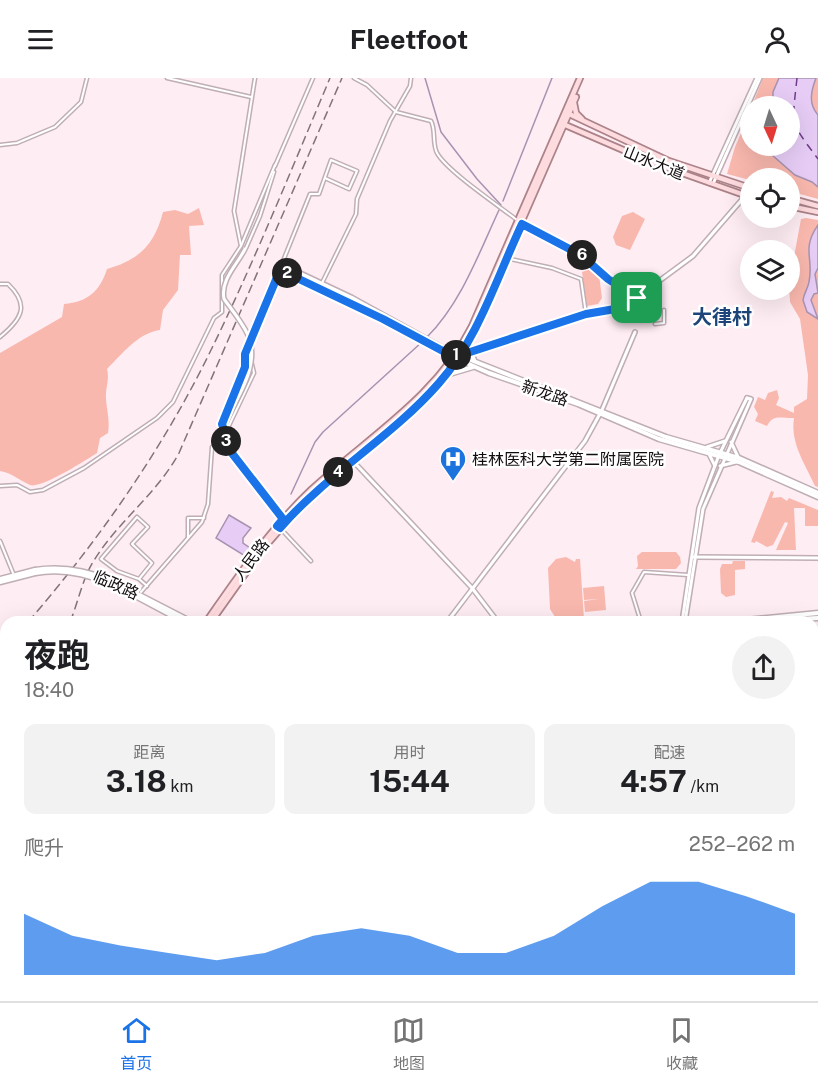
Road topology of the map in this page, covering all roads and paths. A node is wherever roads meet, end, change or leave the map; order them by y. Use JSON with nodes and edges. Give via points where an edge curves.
{"nodes":[{"id":1,"x":87,"y":78,"type":"edge"},
{"id":2,"x":167,"y":78,"type":"edge"},
{"id":3,"x":255,"y":78,"type":"edge"},
{"id":4,"x":313,"y":78,"type":"edge"},
{"id":5,"x":354,"y":78,"type":"edge"},
{"id":6,"x":411,"y":78,"type":"edge"},
{"id":7,"x":582,"y":78,"type":"edge"},
{"id":8,"x":759,"y":78,"type":"edge"},
{"id":9,"x":252,"y":98,"type":"junction"},
{"id":10,"x":574,"y":100,"type":"junction"},
{"id":11,"x":396,"y":112,"type":"junction"},
{"id":12,"x":567,"y":113,"type":"junction"},
{"id":13,"x":584,"y":121,"type":"junction"},
{"id":14,"x":562,"y":124,"type":"junction"},
{"id":15,"x":579,"y":131,"type":"junction"},
{"id":16,"x":558,"y":138,"type":"junction"},
{"id":17,"x":0,"y":145,"type":"edge"},
{"id":18,"x":275,"y":165,"type":"junction"},
{"id":19,"x":714,"y":177,"type":"junction"},
{"id":20,"x":325,"y":178,"type":"junction"},
{"id":21,"x":710,"y":185,"type":"junction"},
{"id":22,"x":740,"y":185,"type":"edge"},
{"id":23,"x":740,"y":194,"type":"edge"},
{"id":24,"x":800,"y":201,"type":"edge"},
{"id":25,"x":740,"y":206,"type":"edge"},
{"id":26,"x":818,"y":206,"type":"edge"},
{"id":27,"x":800,"y":208,"type":"edge"},
{"id":28,"x":818,"y":212,"type":"edge"},
{"id":29,"x":520,"y":223,"type":"junction"},
{"id":30,"x":240,"y":246,"type":"junction"},
{"id":31,"x":245,"y":249,"type":"joint"},
{"id":32,"x":506,"y":258,"type":"junction"},
{"id":33,"x":281,"y":267,"type":"junction"},
{"id":34,"x":0,"y":284,"type":"edge"},
{"id":35,"x":322,"y":284,"type":"junction"},
{"id":36,"x":637,"y":298,"type":"junction"},
{"id":37,"x":664,"y":310,"type":"dead end"},
{"id":38,"x":586,"y":314,"type":"junction"},
{"id":39,"x":655,"y":324,"type":"dead end"},
{"id":40,"x":635,"y":332,"type":"dead end"},
{"id":41,"x":0,"y":337,"type":"edge"},
{"id":42,"x":420,"y":339,"type":"junction"},
{"id":43,"x":474,"y":350,"type":"junction"},
{"id":44,"x":245,"y":354,"type":"junction"},
{"id":45,"x":457,"y":356,"type":"junction"},
{"id":46,"x":475,"y":364,"type":"junction"},
{"id":47,"x":446,"y":376,"type":"junction"},
{"id":48,"x":601,"y":412,"type":"junction"},
{"id":49,"x":225,"y":435,"type":"junction"},
{"id":50,"x":729,"y":441,"type":"junction"},
{"id":51,"x":227,"y":445,"type":"junction"},
{"id":52,"x":706,"y":449,"type":"junction"},
{"id":53,"x":722,"y":454,"type":"junction"},
{"id":54,"x":351,"y":459,"type":"junction"},
{"id":55,"x":739,"y":460,"type":"junction"},
{"id":56,"x":717,"y":467,"type":"junction"},
{"id":57,"x":0,"y":486,"type":"edge"},
{"id":58,"x":818,"y":495,"type":"edge"},
{"id":59,"x":204,"y":518,"type":"junction"},
{"id":60,"x":283,"y":519,"type":"junction"},
{"id":61,"x":278,"y":527,"type":"junction"},
{"id":62,"x":188,"y":539,"type":"junction"},
{"id":63,"x":0,"y":542,"type":"edge"},
{"id":64,"x":692,"y":556,"type":"junction"},
{"id":65,"x":818,"y":558,"type":"edge"},
{"id":66,"x":311,"y":561,"type":"dead end"},
{"id":67,"x":13,"y":573,"type":"dead end"},
{"id":68,"x":688,"y":575,"type":"junction"},
{"id":69,"x":139,"y":579,"type":"junction"},
{"id":70,"x":0,"y":581,"type":"edge"},
{"id":71,"x":147,"y":586,"type":"junction"},
{"id":72,"x":472,"y":588,"type":"junction"},
{"id":73,"x":125,"y":589,"type":"junction"},
{"id":74,"x":141,"y":592,"type":"dead end"},
{"id":75,"x":173,"y":616,"type":"edge"},
{"id":76,"x":180,"y":616,"type":"edge"},
{"id":77,"x":212,"y":616,"type":"edge"},
{"id":78,"x":451,"y":616,"type":"edge"},
{"id":79,"x":493,"y":616,"type":"edge"},
{"id":80,"x":638,"y":616,"type":"edge"},
{"id":81,"x":685,"y":616,"type":"edge"},
{"id":82,"x":686,"y":616,"type":"edge"}],
"edges":[{"from":1,"to":17,"type":"street","via":[[81,102],[55,127],[17,143]]},
{"from":2,"to":9,"type":"street"},
{"from":3,"to":9,"type":"street"},
{"from":4,"to":18,"type":"street"},
{"from":5,"to":11,"type":"street"},
{"from":6,"to":11,"type":"street"},
{"from":7,"to":10,"type":"main road"},
{"from":7,"to":12,"type":"main road"},
{"from":8,"to":19,"type":"street"},
{"from":9,"to":30,"type":"street","via":[[234,211]]},
{"from":10,"to":12,"type":"main road"},
{"from":10,"to":13,"type":"main road","via":[[576,112]]},
{"from":11,"to":29,"type":"street","via":[[431,121],[439,156]]},
{"from":11,"to":35,"type":"street","via":[[357,199],[356,214]]},
{"from":12,"to":13,"type":"main road","name":"山水大道"},
{"from":12,"to":14,"type":"main road"},
{"from":13,"to":19,"type":"main road","name":"山水大道","via":[[669,161]]},
{"from":14,"to":15,"type":"main road","name":"山水大道"},
{"from":14,"to":16,"type":"main road"},
{"from":14,"to":29,"type":"main road"},
{"from":15,"to":16,"type":"main road","via":[[569,131]]},
{"from":15,"to":21,"type":"main road","name":"山水大道"},
{"from":16,"to":29,"type":"main road"},
{"from":18,"to":30,"type":"street"},
{"from":18,"to":31,"type":"street","via":[[272,183]]},
{"from":19,"to":21,"type":"street"},
{"from":19,"to":22,"type":"main road","name":"山水大道"},
{"from":20,"to":20,"type":"street","via":[[349,189],[357,171],[332,160]]},
{"from":20,"to":33,"type":"street","via":[[319,194],[310,194]]},
{"from":21,"to":23,"type":"main road","name":"山水大道"},
{"from":24,"to":26,"type":"main road"},
{"from":25,"to":36,"type":"street","via":[[693,256]]},
{"from":27,"to":28,"type":"main road"},
{"from":29,"to":32,"type":"main road"},
{"from":29,"to":36,"type":"street","via":[[581,255]]},
{"from":29,"to":45,"type":"main road"},
{"from":30,"to":57,"type":"street","via":[[222,276],[222,312],[214,318],[188,375],[165,411],[84,468],[42,490],[30,492],[17,485]]},
{"from":31,"to":49,"type":"street","bridge":true,"via":[[223,292],[248,335],[251,363],[225,424]]},
{"from":32,"to":38,"type":"street","via":[[581,279]]},
{"from":32,"to":45,"type":"main road"},
{"from":33,"to":35,"type":"main road","name":"新龙路"},
{"from":33,"to":42,"type":"main road","name":"新龙路"},
{"from":33,"to":44,"type":"street"},
{"from":34,"to":41,"type":"street","via":[[8,284],[20,296],[22,307],[12,328]]},
{"from":35,"to":42,"type":"main road","name":"新龙路"},
{"from":36,"to":38,"type":"street","via":[[615,309]]},
{"from":37,"to":39,"type":"street","via":[[664,323]]},
{"from":38,"to":43,"type":"street"},
{"from":40,"to":48,"type":"street"},
{"from":42,"to":45,"type":"main road","name":"新龙路"},
{"from":43,"to":45,"type":"street"},
{"from":43,"to":46,"type":"main road"},
{"from":44,"to":49,"type":"street","via":[[245,367],[223,418]]},
{"from":44,"to":49,"type":"street","via":[[250,356],[254,373]]},
{"from":45,"to":46,"type":"main road","name":"新龙路"},
{"from":45,"to":47,"type":"main road","name":"人民路"},
{"from":45,"to":54,"type":"main road","name":"人民路","via":[[419,399]]},
{"from":46,"to":47,"type":"main road"},
{"from":46,"to":48,"type":"main road","name":"新龙路"},
{"from":47,"to":54,"type":"main road","name":"人民路","via":[[414,408]]},
{"from":48,"to":52,"type":"main road","name":"新龙路"},
{"from":48,"to":72,"type":"street","via":[[581,447]]},
{"from":49,"to":51,"type":"street"},
{"from":50,"to":50,"type":"street","via":[[751,399],[747,398]]},
{"from":50,"to":52,"type":"street"},
{"from":50,"to":53,"type":"street"},
{"from":50,"to":55,"type":"street"},
{"from":51,"to":59,"type":"street","via":[[212,447]]},
{"from":51,"to":60,"type":"street"},
{"from":52,"to":53,"type":"main road","name":"新龙路"},
{"from":52,"to":56,"type":"street"},
{"from":53,"to":55,"type":"main road","name":"新龙路"},
{"from":53,"to":56,"type":"street"},
{"from":54,"to":60,"type":"main road","name":"人民路"},
{"from":54,"to":61,"type":"main road","name":"人民路"},
{"from":54,"to":72,"type":"street"},
{"from":55,"to":56,"type":"street"},
{"from":55,"to":58,"type":"main road","name":"新龙路"},
{"from":56,"to":64,"type":"street","via":[[697,515]]},
{"from":59,"to":62,"type":"street"},
{"from":59,"to":62,"type":"street","via":[[188,518]]},
{"from":60,"to":61,"type":"main road","name":"人民路"},
{"from":61,"to":66,"type":"street"},
{"from":61,"to":77,"type":"main road","name":"人民路"},
{"from":62,"to":71,"type":"street"},
{"from":63,"to":67,"type":"street"},
{"from":64,"to":65,"type":"street"},
{"from":64,"to":68,"type":"street"},
{"from":64,"to":82,"type":"street"},
{"from":68,"to":80,"type":"street","via":[[644,572],[632,593]]},
{"from":68,"to":81,"type":"street"},
{"from":69,"to":69,"type":"street","via":[[117,572],[101,559],[137,517],[148,527],[132,544],[152,563]]},
{"from":69,"to":71,"type":"street"},
{"from":70,"to":73,"type":"main road","name":"临政路","bridge":true,"via":[[54,568],[96,574]]},
{"from":71,"to":74,"type":"street"},
{"from":72,"to":78,"type":"street"},
{"from":72,"to":79,"type":"street"},
{"from":73,"to":75,"type":"main road","name":"临政路"},
{"from":73,"to":76,"type":"main road","name":"临政路"}]}
